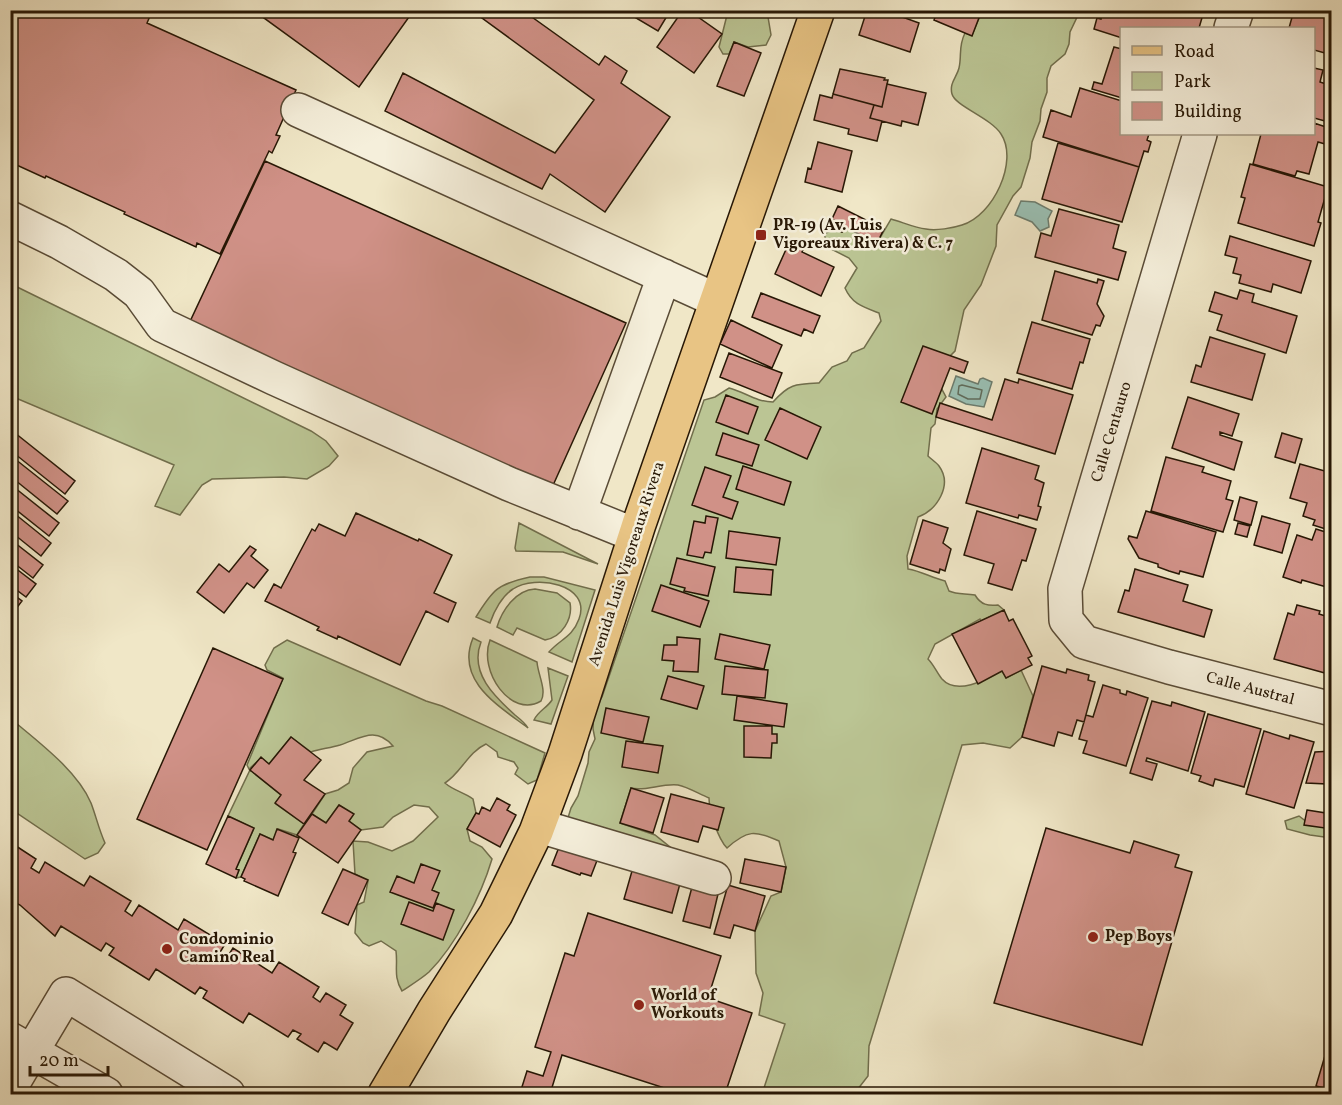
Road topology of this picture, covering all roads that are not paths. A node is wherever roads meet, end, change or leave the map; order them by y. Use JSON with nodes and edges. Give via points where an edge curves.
{"nodes":[{"id":1,"x":818,"y":10,"type":"edge"},
{"id":2,"x":1237,"y":10,"type":"edge"},
{"id":3,"x":1232,"y":27,"type":"edge"},
{"id":4,"x":298,"y":110,"type":"dead end"},
{"id":5,"x":1200,"y":135,"type":"edge"},
{"id":6,"x":10,"y":218,"type":"edge"},
{"id":7,"x":664,"y":276,"type":"junction"},
{"id":8,"x":716,"y":300,"type":"junction"},
{"id":9,"x":579,"y":513,"type":"junction"},
{"id":10,"x":635,"y":535,"type":"junction"},
{"id":11,"x":1168,"y":667,"type":"joint"},
{"id":12,"x":1332,"y":709,"type":"edge"},
{"id":13,"x":539,"y":826,"type":"junction"},
{"id":14,"x":714,"y":878,"type":"dead end"},
{"id":15,"x":21,"y":1045,"type":"edge"},
{"id":16,"x":10,"y":1088,"type":"edge"},
{"id":17,"x":106,"y":1095,"type":"edge"},
{"id":18,"x":228,"y":1095,"type":"edge"},
{"id":19,"x":386,"y":1095,"type":"edge"}],
"edges":[{"from":1,"to":8,"type":"main road","name":"Avenida Luis Vigoreaux Rivera"},
{"from":2,"to":3,"type":"street"},
{"from":4,"to":7,"type":"street"},
{"from":5,"to":11,"type":"street","name":"Calle Centauro","via":[[1065,589],[1066,620],[1084,642]]},
{"from":6,"to":9,"type":"street","via":[[116,275],[140,293],[162,325]]},
{"from":7,"to":8,"type":"street"},
{"from":7,"to":9,"type":"street"},
{"from":8,"to":10,"type":"main road","name":"Avenida Luis Vigoreaux Rivera"},
{"from":9,"to":10,"type":"street"},
{"from":10,"to":13,"type":"main road","name":"Avenida Luis Vigoreaux Rivera"},
{"from":11,"to":12,"type":"street","name":"Calle Austral"},
{"from":13,"to":14,"type":"street"},
{"from":13,"to":19,"type":"main road","name":"Avenida Luis Vigoreaux Rivera","via":[[496,914]]},
{"from":15,"to":16,"type":"street"},
{"from":15,"to":17,"type":"street"},
{"from":15,"to":18,"type":"street","via":[[66,994]]}]}
